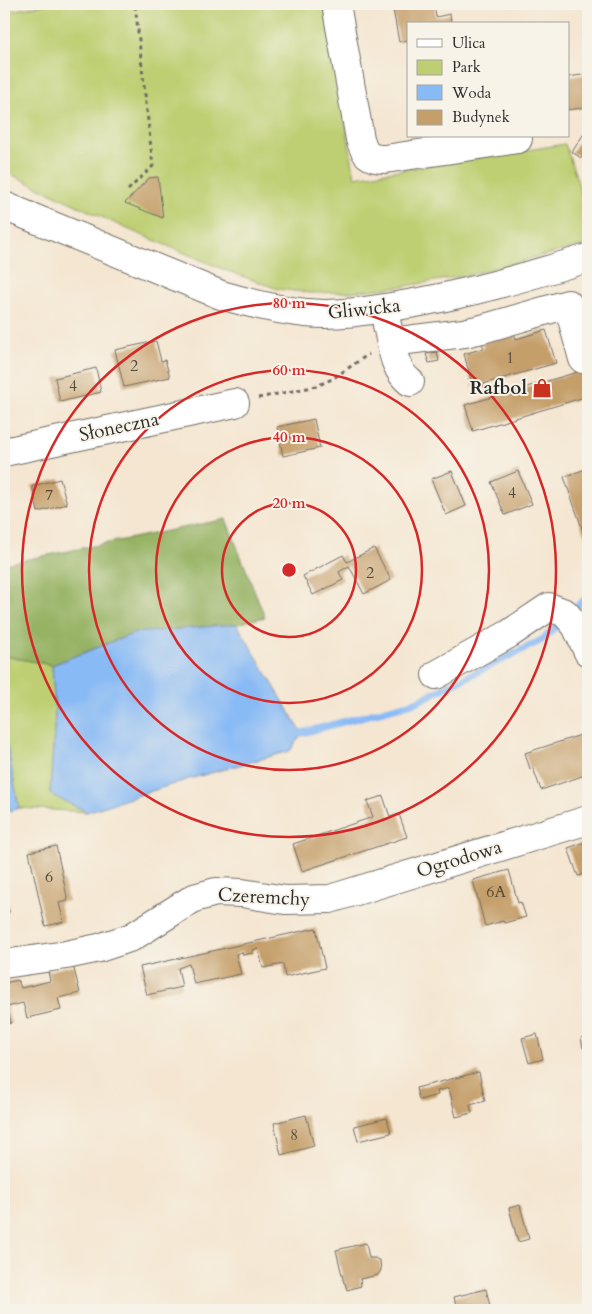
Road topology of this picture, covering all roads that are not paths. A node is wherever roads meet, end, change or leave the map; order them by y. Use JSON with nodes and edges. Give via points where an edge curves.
{"nodes":[{"id":1,"x":336,"y":4,"type":"edge"},
{"id":2,"x":518,"y":139,"type":"dead end"},
{"id":3,"x":4,"y":206,"type":"edge"},
{"id":4,"x":588,"y":258,"type":"edge"},
{"id":5,"x":384,"y":309,"type":"junction"},
{"id":6,"x":391,"y":342,"type":"junction"},
{"id":7,"x":584,"y":359,"type":"dead end"},
{"id":8,"x":410,"y":382,"type":"dead end"},
{"id":9,"x":235,"y":403,"type":"road end"},
{"id":10,"x":4,"y":452,"type":"edge"},
{"id":11,"x":588,"y":652,"type":"edge"},
{"id":12,"x":436,"y":675,"type":"dead end"},
{"id":13,"x":588,"y":820,"type":"edge"},
{"id":14,"x":330,"y":899,"type":"joint"},
{"id":15,"x":4,"y":964,"type":"edge"}],
"edges":[{"from":1,"to":2,"type":"street","via":[[360,139],[368,155],[385,159]]},
{"from":3,"to":5,"type":"street","name":"Gliwicka","via":[[198,286],[252,304],[308,313]]},
{"from":4,"to":5,"type":"street","name":"Gliwicka","via":[[461,294]]},
{"from":5,"to":6,"type":"street"},
{"from":6,"to":7,"type":"street","via":[[464,333],[568,304]]},
{"from":6,"to":8,"type":"street","via":[[397,365]]},
{"from":9,"to":10,"type":"street","name":"Słoneczna"},
{"from":11,"to":12,"type":"street","via":[[570,619],[549,607],[509,634]]},
{"from":13,"to":14,"type":"street","name":"Ogrodowa"},
{"from":14,"to":15,"type":"street","name":"Czeremchy","via":[[285,900],[216,892],[194,898],[132,937],[66,955]]}]}
